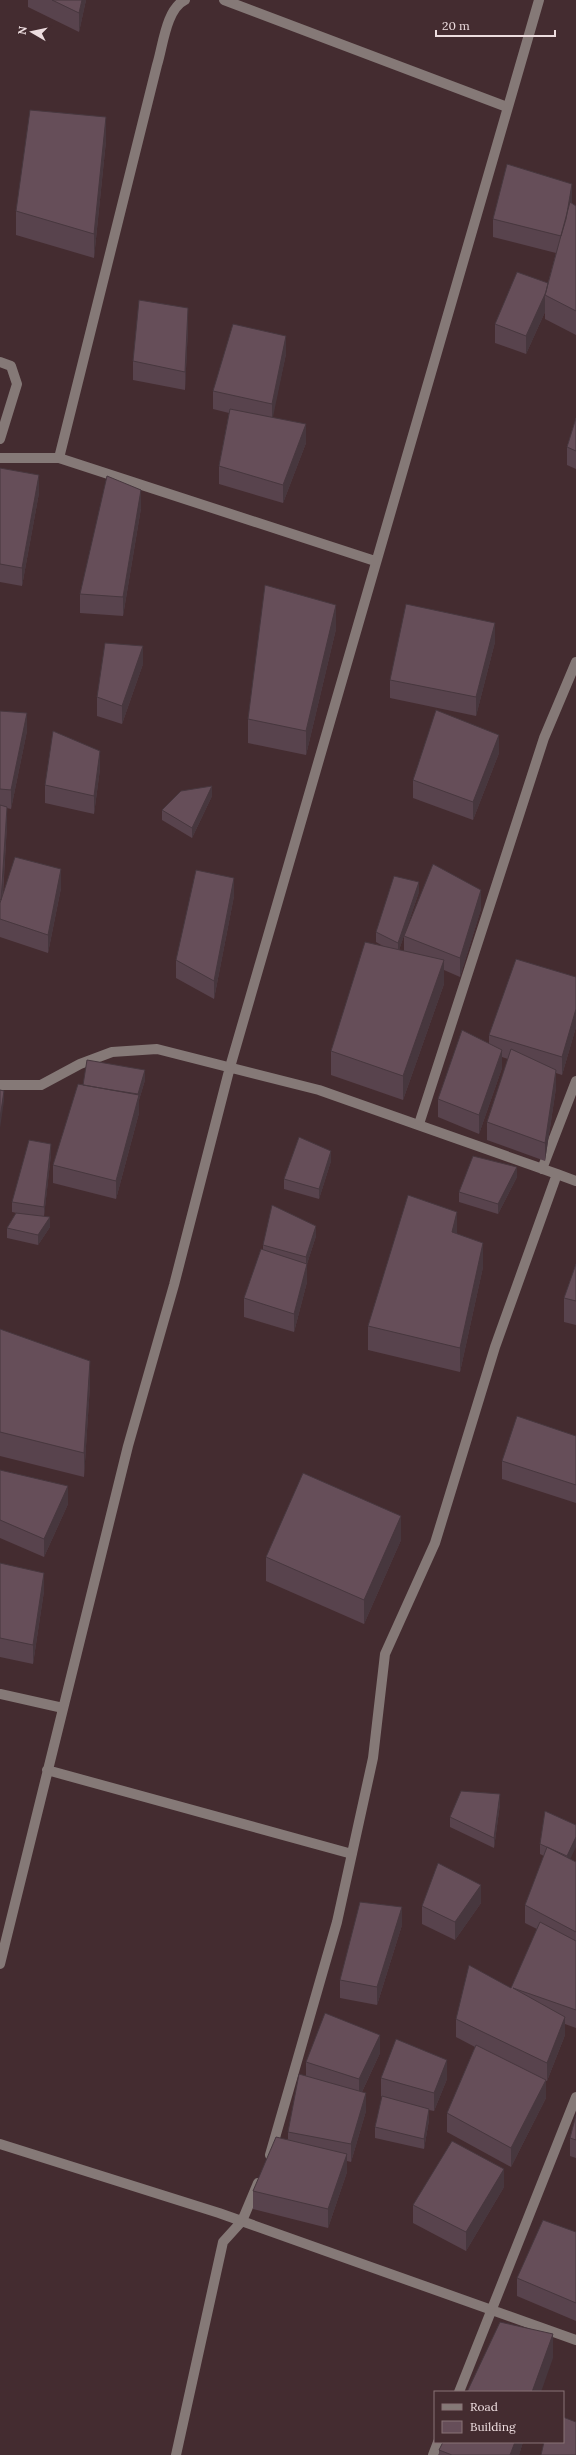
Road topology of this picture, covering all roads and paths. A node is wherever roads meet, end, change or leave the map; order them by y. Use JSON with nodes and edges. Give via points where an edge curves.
{"nodes":[{"id":1,"x":186,"y":0,"type":"edge"},
{"id":2,"x":224,"y":0,"type":"edge"},
{"id":3,"x":539,"y":0,"type":"edge"},
{"id":4,"x":507,"y":107,"type":"junction"},
{"id":5,"x":0,"y":362,"type":"edge"},
{"id":6,"x":0,"y":439,"type":"edge"},
{"id":7,"x":0,"y":458,"type":"edge"},
{"id":8,"x":59,"y":458,"type":"junction"},
{"id":9,"x":375,"y":561,"type":"junction"},
{"id":10,"x":576,"y":662,"type":"edge"},
{"id":11,"x":230,"y":1066,"type":"junction"},
{"id":12,"x":576,"y":1081,"type":"edge"},
{"id":13,"x":0,"y":1085,"type":"edge"},
{"id":14,"x":419,"y":1124,"type":"junction"},
{"id":15,"x":542,"y":1169,"type":"junction"},
{"id":16,"x":557,"y":1174,"type":"junction"},
{"id":17,"x":576,"y":1181,"type":"edge"},
{"id":18,"x":0,"y":1694,"type":"edge"},
{"id":19,"x":63,"y":1708,"type":"junction"},
{"id":20,"x":47,"y":1770,"type":"junction"},
{"id":21,"x":352,"y":1854,"type":"junction"},
{"id":22,"x":2,"y":1950,"type":"edge"},
{"id":23,"x":0,"y":1964,"type":"edge"},
{"id":24,"x":576,"y":2097,"type":"edge"},
{"id":25,"x":0,"y":2144,"type":"edge"},
{"id":26,"x":242,"y":2221,"type":"junction"},
{"id":27,"x":492,"y":2310,"type":"junction"},
{"id":28,"x":576,"y":2340,"type":"edge"},
{"id":29,"x":459,"y":2391,"type":"edge"},
{"id":30,"x":438,"y":2443,"type":"edge"},
{"id":31,"x":176,"y":2455,"type":"edge"},
{"id":32,"x":433,"y":2455,"type":"edge"}],
"edges":[{"from":1,"to":8,"type":"street","via":[[178,3],[170,19],[157,65]]},
{"from":2,"to":4,"type":"street"},
{"from":3,"to":4,"type":"street"},
{"from":4,"to":9,"type":"street"},
{"from":5,"to":6,"type":"street","via":[[11,366],[17,384]]},
{"from":7,"to":8,"type":"street"},
{"from":8,"to":9,"type":"street"},
{"from":9,"to":11,"type":"street"},
{"from":10,"to":14,"type":"street","via":[[544,738]]},
{"from":11,"to":13,"type":"street","via":[[157,1049],[112,1052],[80,1064],[41,1085]]},
{"from":11,"to":14,"type":"street","via":[[319,1090]]},
{"from":11,"to":19,"type":"street","via":[[174,1285],[128,1446]]},
{"from":12,"to":15,"type":"street"},
{"from":14,"to":15,"type":"street"},
{"from":15,"to":16,"type":"street"},
{"from":16,"to":17,"type":"street"},
{"from":16,"to":21,"type":"street","via":[[495,1347],[435,1543],[384,1654],[373,1758]]},
{"from":18,"to":19,"type":"street"},
{"from":19,"to":20,"type":"street"},
{"from":20,"to":21,"type":"street"},
{"from":20,"to":22,"type":"street"},
{"from":21,"to":26,"type":"street","via":[[337,1922],[263,2171]]},
{"from":22,"to":23,"type":"street"},
{"from":24,"to":27,"type":"street"},
{"from":25,"to":26,"type":"street"},
{"from":26,"to":27,"type":"street"},
{"from":26,"to":31,"type":"street","via":[[223,2242]]},
{"from":27,"to":28,"type":"street"},
{"from":27,"to":29,"type":"street"},
{"from":30,"to":32,"type":"street"}]}
